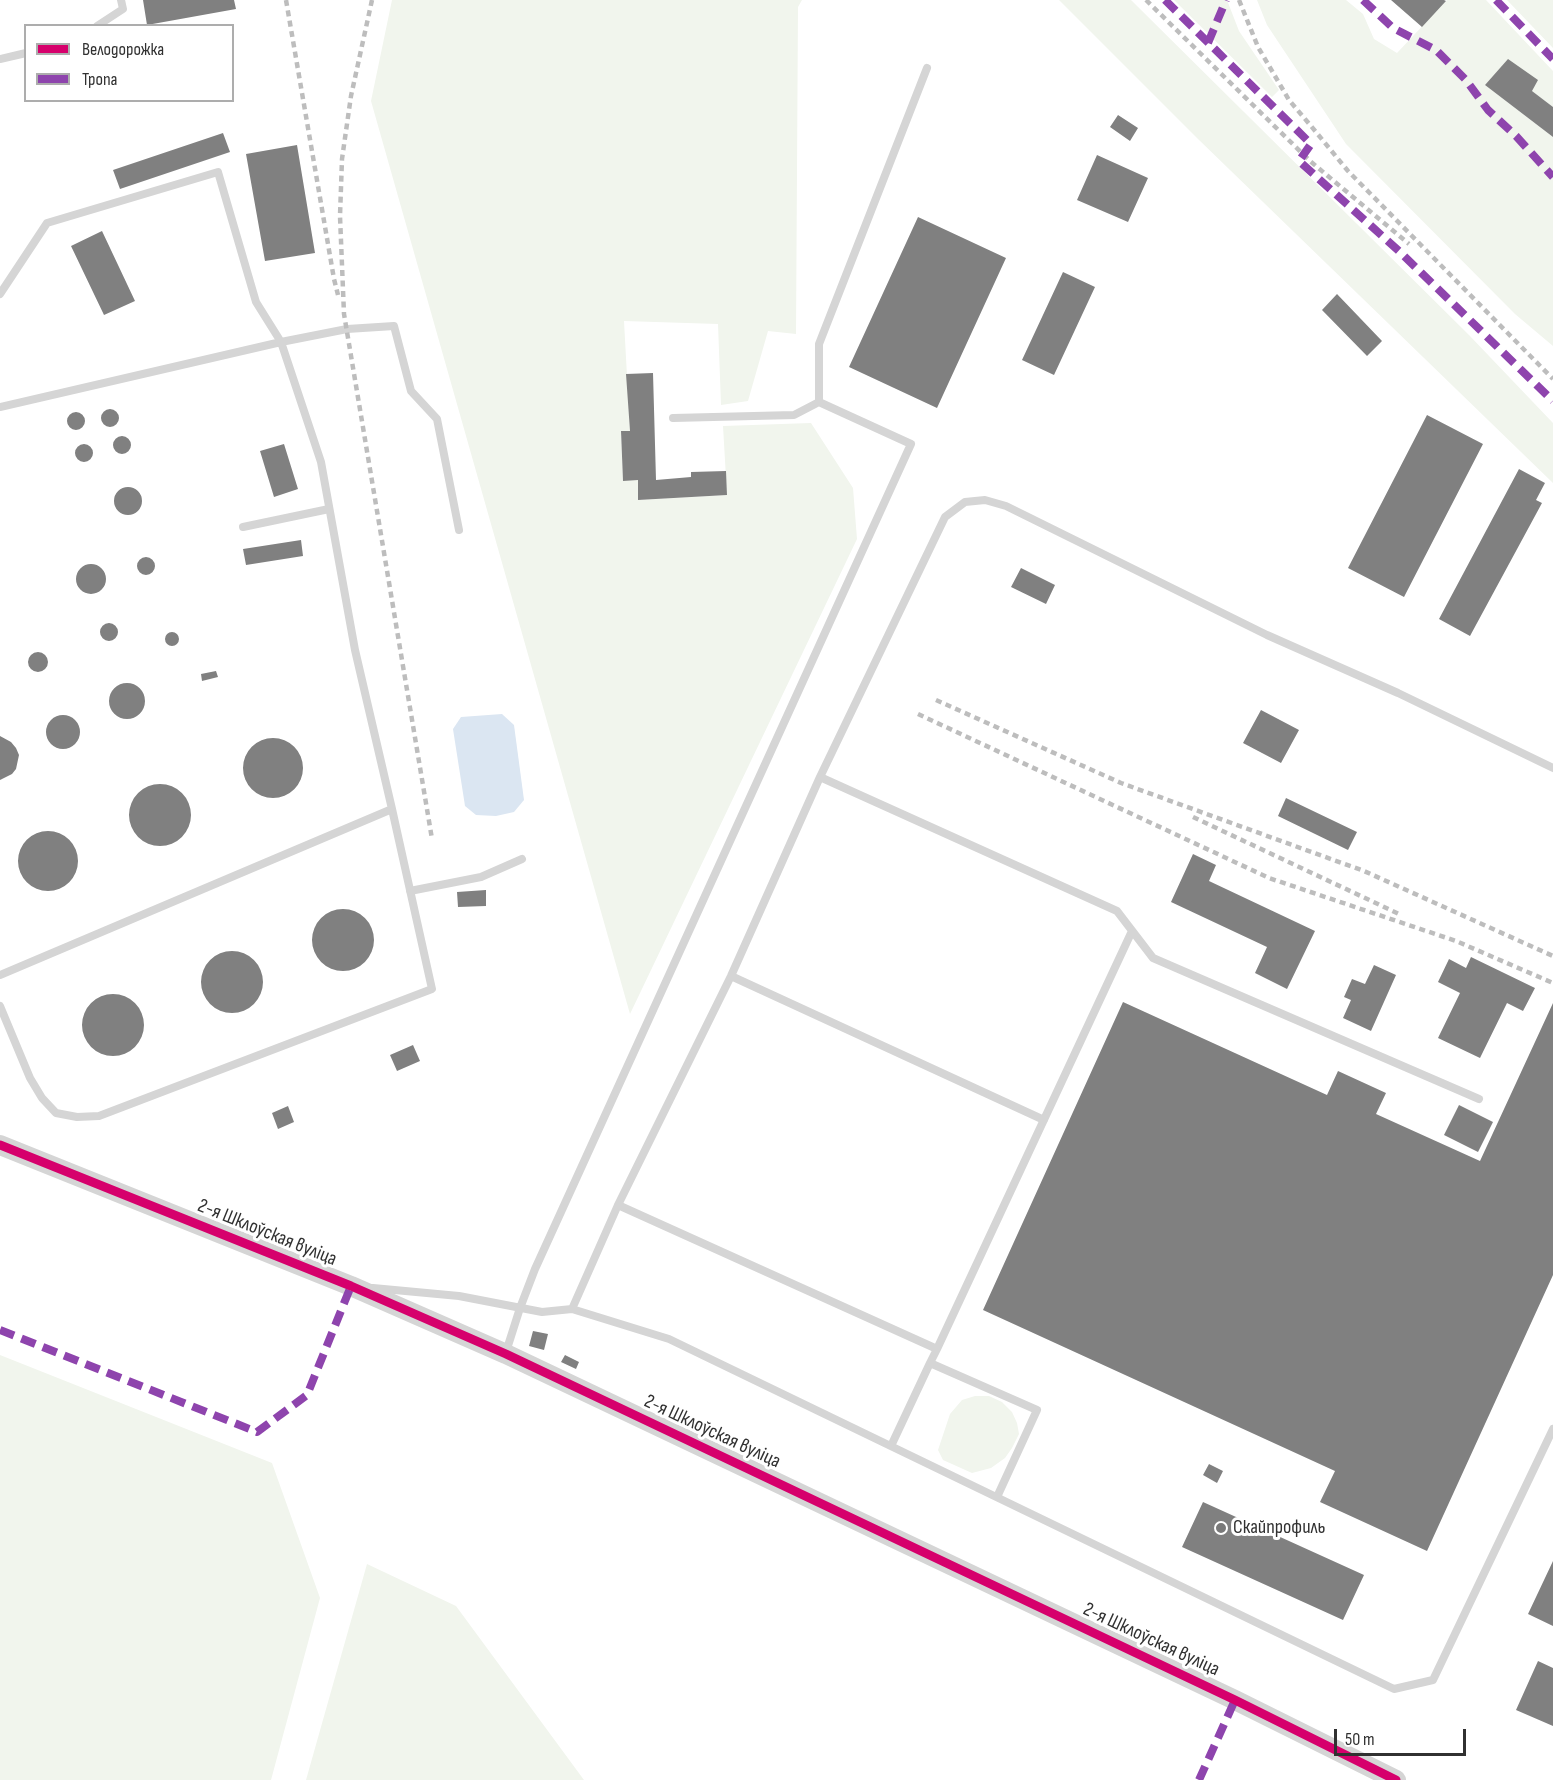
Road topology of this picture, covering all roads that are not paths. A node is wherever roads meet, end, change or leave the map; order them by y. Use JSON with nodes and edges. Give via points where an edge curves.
{"nodes":[{"id":1,"x":121,"y":0,"type":"edge"},
{"id":2,"x":100,"y":24,"type":"edge"},
{"id":3,"x":24,"y":53,"type":"edge"},
{"id":4,"x":0,"y":59,"type":"edge"},
{"id":5,"x":927,"y":68,"type":"dead end"},
{"id":6,"x":0,"y":294,"type":"edge"},
{"id":7,"x":282,"y":342,"type":"junction"},
{"id":8,"x":819,"y":402,"type":"junction"},
{"id":9,"x":0,"y":407,"type":"edge"},
{"id":10,"x":673,"y":418,"type":"dead end"},
{"id":11,"x":329,"y":509,"type":"junction"},
{"id":12,"x":243,"y":527,"type":"dead end"},
{"id":13,"x":459,"y":530,"type":"dead end"},
{"id":14,"x":1553,"y":768,"type":"edge"},
{"id":15,"x":820,"y":777,"type":"junction"},
{"id":16,"x":392,"y":809,"type":"junction"},
{"id":17,"x":522,"y":859,"type":"dead end"},
{"id":18,"x":410,"y":891,"type":"junction"},
{"id":19,"x":1132,"y":931,"type":"junction"},
{"id":20,"x":0,"y":975,"type":"edge"},
{"id":21,"x":731,"y":976,"type":"junction"},
{"id":22,"x":0,"y":1006,"type":"edge"},
{"id":23,"x":1479,"y":1099,"type":"dead end"},
{"id":24,"x":1044,"y":1120,"type":"junction"},
{"id":25,"x":0,"y":1145,"type":"edge"},
{"id":26,"x":618,"y":1205,"type":"junction"},
{"id":27,"x":351,"y":1286,"type":"junction"},
{"id":28,"x":520,"y":1308,"type":"junction"},
{"id":29,"x":572,"y":1309,"type":"junction"},
{"id":30,"x":937,"y":1349,"type":"junction"},
{"id":31,"x":506,"y":1354,"type":"junction"},
{"id":32,"x":930,"y":1362,"type":"junction"},
{"id":33,"x":1553,"y":1429,"type":"edge"},
{"id":34,"x":891,"y":1446,"type":"junction"},
{"id":35,"x":998,"y":1497,"type":"junction"},
{"id":36,"x":1396,"y":1780,"type":"edge"}],
"edges":[{"from":1,"to":2,"type":"lane","via":[[123,9]]},
{"from":3,"to":4,"type":"lane"},
{"from":5,"to":8,"type":"lane","via":[[819,344]]},
{"from":6,"to":7,"type":"lane","via":[[47,223],[218,172],[256,302]]},
{"from":7,"to":9,"type":"lane"},
{"from":7,"to":11,"type":"lane","via":[[321,462]]},
{"from":7,"to":13,"type":"lane","via":[[347,328],[394,326],[411,391],[437,419]]},
{"from":8,"to":10,"type":"lane","via":[[794,415]]},
{"from":8,"to":28,"type":"lane","via":[[911,444]]},
{"from":11,"to":12,"type":"lane"},
{"from":11,"to":16,"type":"lane","via":[[355,650]]},
{"from":14,"to":15,"type":"lane","via":[[1267,635],[1006,506],[984,500],[965,502],[945,517]]},
{"from":15,"to":19,"type":"lane","via":[[1117,911]]},
{"from":15,"to":21,"type":"lane"},
{"from":16,"to":18,"type":"lane"},
{"from":16,"to":20,"type":"lane"},
{"from":17,"to":18,"type":"lane","via":[[481,877]]},
{"from":18,"to":22,"type":"lane","via":[[432,989],[99,1116],[77,1118],[56,1113],[42,1098]]},
{"from":19,"to":23,"type":"lane","via":[[1153,958]]},
{"from":19,"to":24,"type":"lane"},
{"from":21,"to":24,"type":"lane"},
{"from":21,"to":26,"type":"lane"},
{"from":24,"to":30,"type":"lane"},
{"from":25,"to":27,"type":"street","name":"2-я Шклоўская вуліца"},
{"from":26,"to":29,"type":"lane"},
{"from":26,"to":30,"type":"lane"},
{"from":27,"to":28,"type":"lane","via":[[459,1296]]},
{"from":27,"to":31,"type":"street","name":"2-я Шклоўская вуліца"},
{"from":28,"to":29,"type":"lane","via":[[542,1312]]},
{"from":28,"to":31,"type":"lane"},
{"from":29,"to":34,"type":"lane","via":[[669,1339]]},
{"from":30,"to":32,"type":"lane"},
{"from":31,"to":36,"type":"street","name":"2-я Шклоўская вуліца"},
{"from":32,"to":34,"type":"lane"},
{"from":32,"to":35,"type":"lane","via":[[1037,1410]]},
{"from":33,"to":35,"type":"lane","via":[[1433,1680],[1394,1689]]},
{"from":34,"to":35,"type":"lane"}]}
